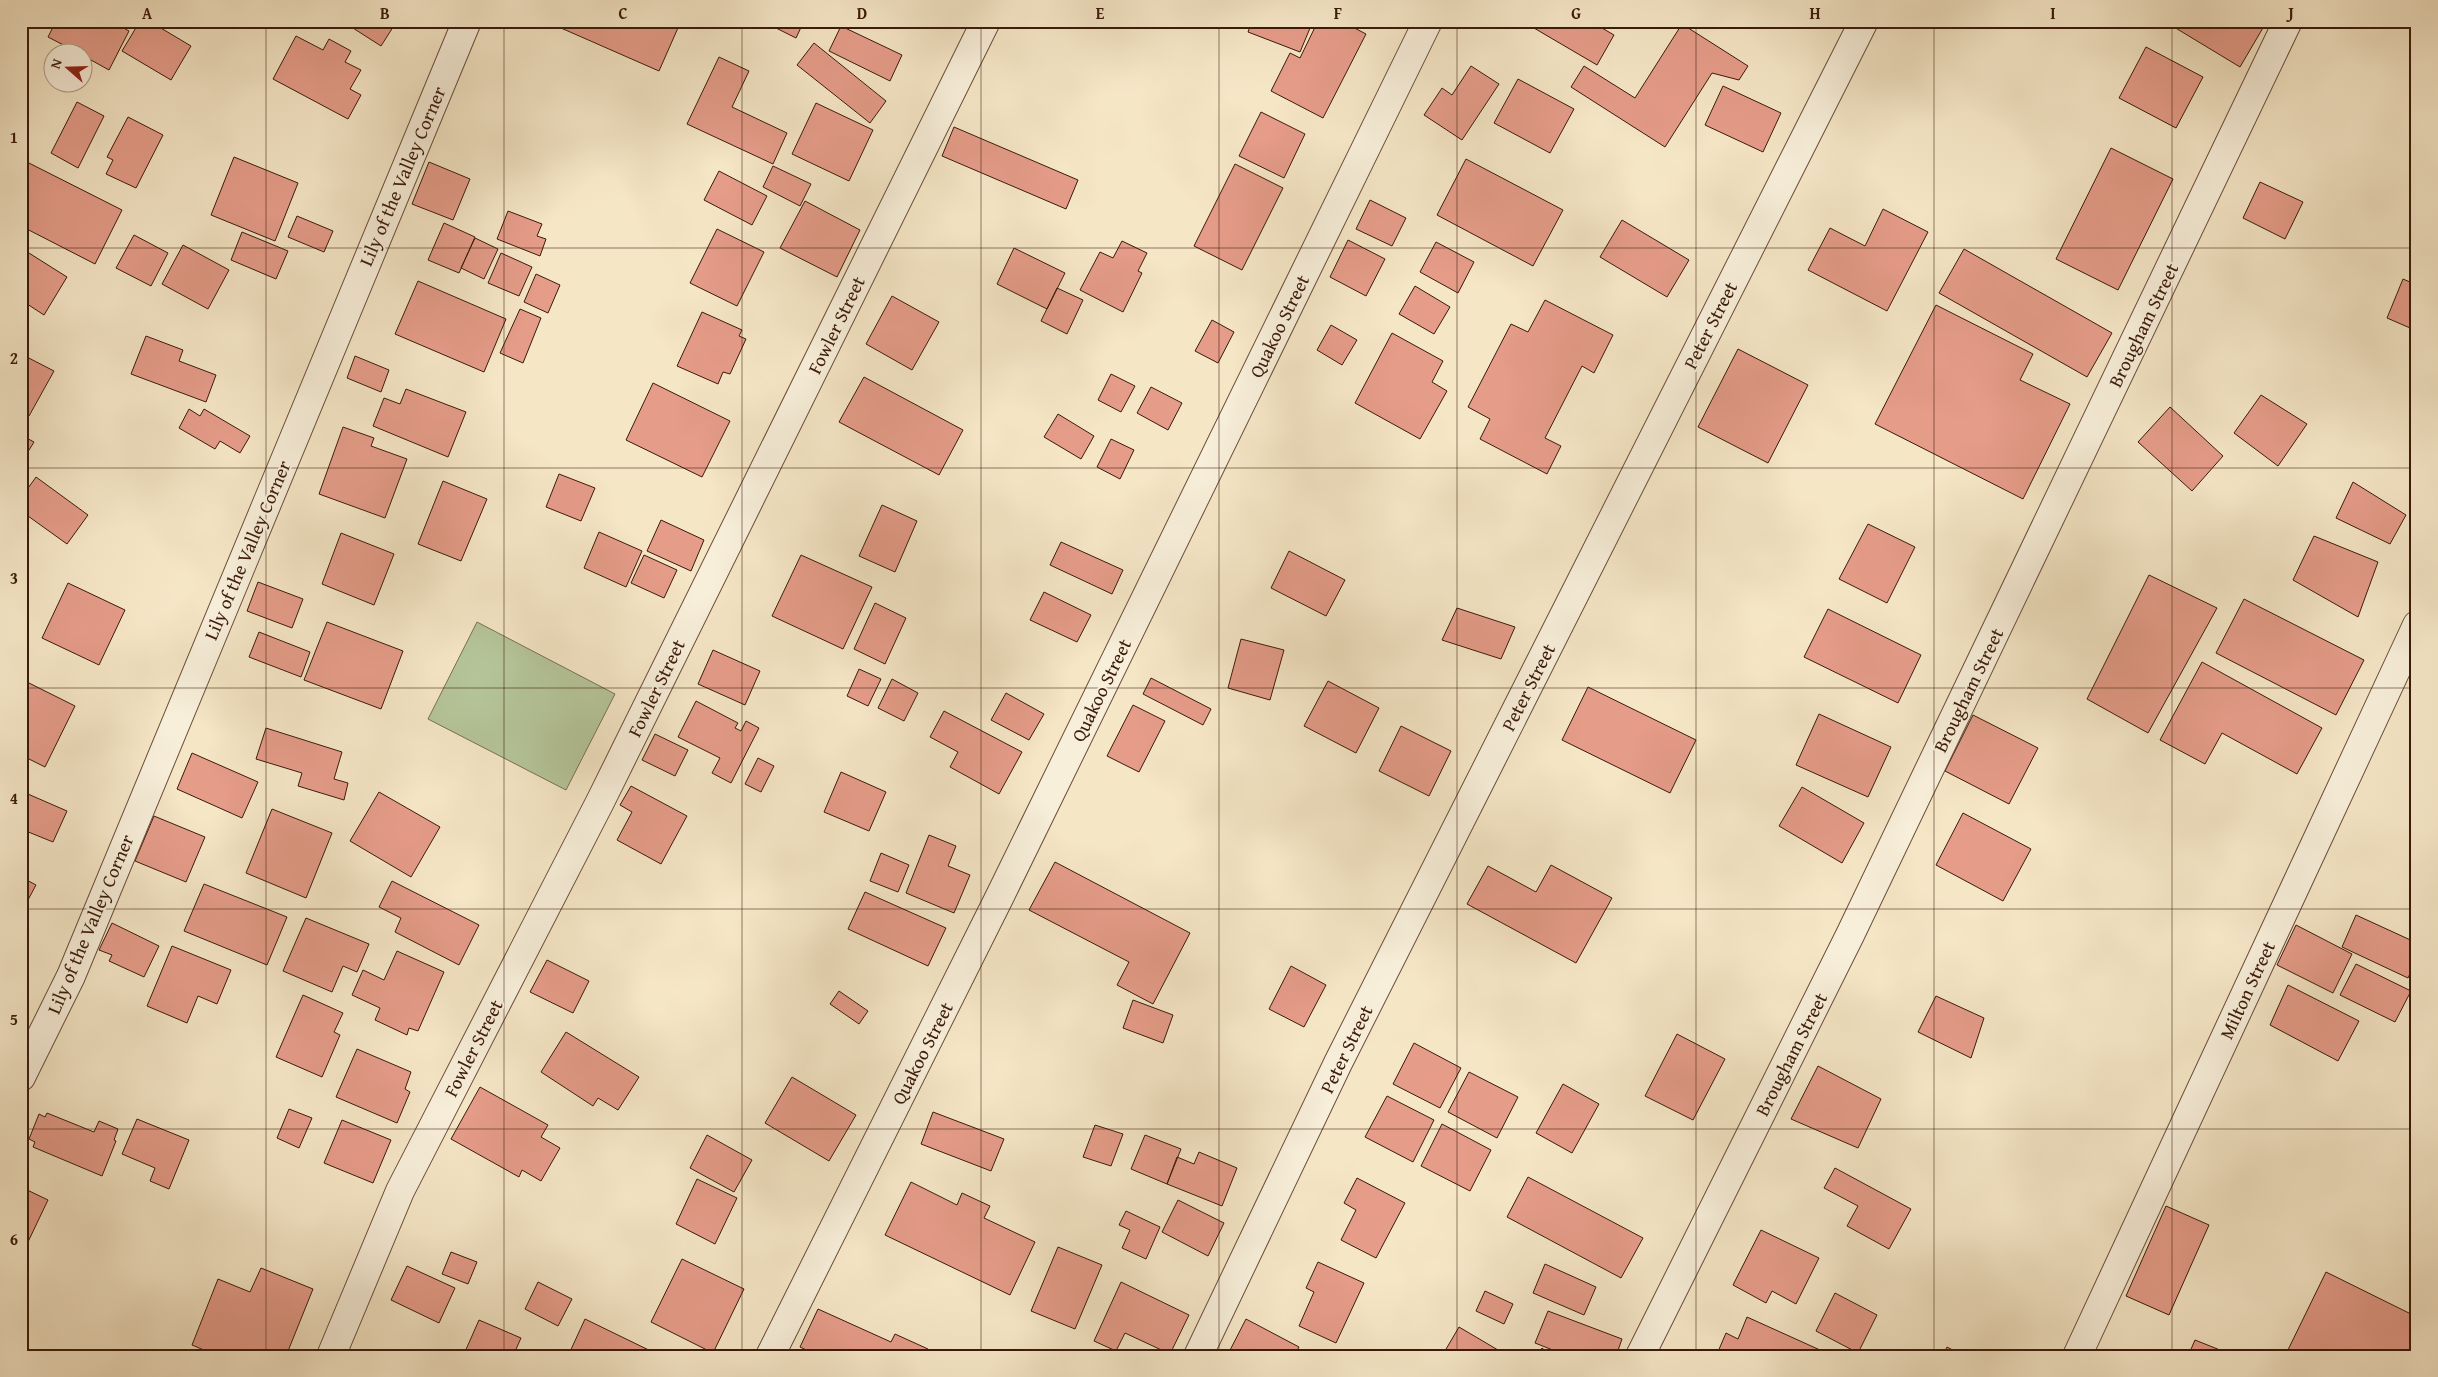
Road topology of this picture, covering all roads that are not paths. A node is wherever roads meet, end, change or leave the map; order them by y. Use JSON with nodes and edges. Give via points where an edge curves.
{"nodes":[{"id":1,"x":466,"y":21,"type":"edge"},
{"id":2,"x":986,"y":21,"type":"edge"},
{"id":3,"x":1428,"y":21,"type":"edge"},
{"id":4,"x":1864,"y":21,"type":"edge"},
{"id":5,"x":2288,"y":21,"type":"edge"},
{"id":6,"x":2417,"y":625,"type":"edge"},
{"id":7,"x":21,"y":1077,"type":"edge"},
{"id":8,"x":331,"y":1356,"type":"edge"},
{"id":9,"x":770,"y":1356,"type":"edge"},
{"id":10,"x":1198,"y":1356,"type":"edge"},
{"id":11,"x":1640,"y":1356,"type":"edge"},
{"id":12,"x":2077,"y":1356,"type":"edge"}],
"edges":[{"from":1,"to":7,"type":"street","name":"Lily of the Valley Corner","via":[[71,976]]},
{"from":2,"to":8,"type":"street","name":"Fowler Street","via":[[600,802],[400,1191]]},
{"from":3,"to":9,"type":"street","name":"Quakoo Street","via":[[999,898]]},
{"from":4,"to":10,"type":"street","name":"Peter Street","via":[[1338,1063]]},
{"from":5,"to":11,"type":"street","name":"Brougham Street","via":[[1854,926]]},
{"from":6,"to":12,"type":"street","name":"Milton Street"}]}
